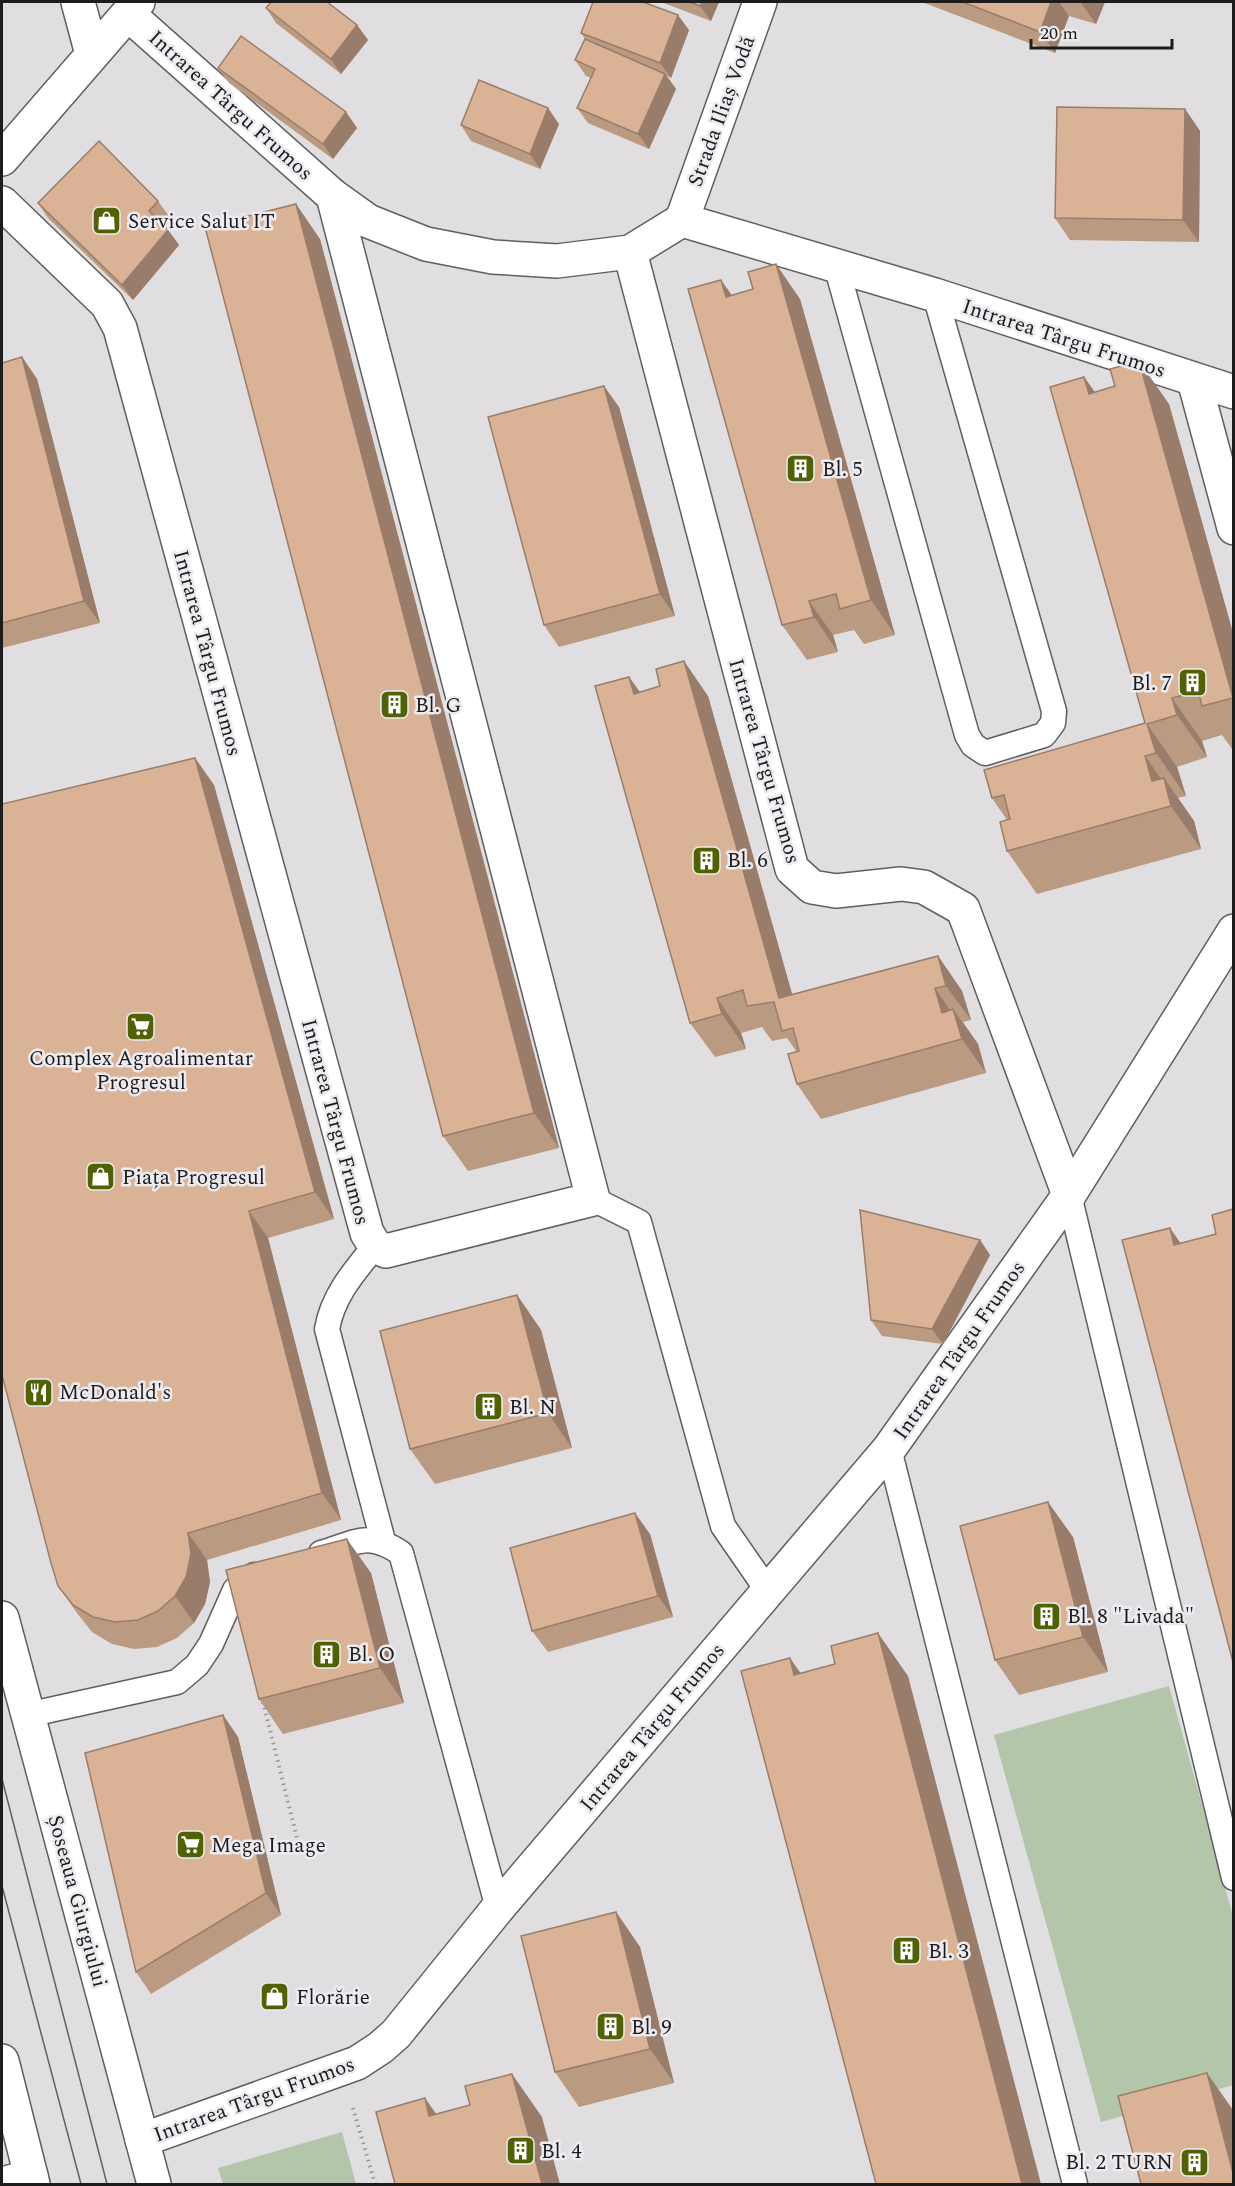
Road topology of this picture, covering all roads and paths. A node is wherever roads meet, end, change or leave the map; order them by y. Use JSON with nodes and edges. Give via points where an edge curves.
{"nodes":[{"id":1,"x":78,"y":2,"type":"edge"},
{"id":2,"x":760,"y":2,"type":"edge"},
{"id":3,"x":133,"y":8,"type":"edge"},
{"id":4,"x":92,"y":54,"type":"junction"},
{"id":5,"x":2,"y":159,"type":"edge"},
{"id":6,"x":333,"y":196,"type":"junction"},
{"id":7,"x":2,"y":203,"type":"edge"},
{"id":8,"x":682,"y":220,"type":"junction"},
{"id":9,"x":630,"y":252,"type":"junction"},
{"id":10,"x":836,"y":265,"type":"junction"},
{"id":11,"x":935,"y":295,"type":"junction"},
{"id":12,"x":1194,"y":380,"type":"junction"},
{"id":13,"x":1233,"y":392,"type":"edge"},
{"id":14,"x":1233,"y":528,"type":"edge"},
{"id":15,"x":1233,"y":931,"type":"edge"},
{"id":16,"x":1069,"y":1195,"type":"junction"},
{"id":17,"x":592,"y":1199,"type":"junction"},
{"id":18,"x":375,"y":1246,"type":"junction"},
{"id":19,"x":888,"y":1449,"type":"junction"},
{"id":20,"x":382,"y":1541,"type":"junction"},
{"id":21,"x":768,"y":1591,"type":"junction"},
{"id":22,"x":2,"y":1618,"type":"edge"},
{"id":23,"x":260,"y":1692,"type":"edge"},
{"id":24,"x":27,"y":1715,"type":"junction"},
{"id":25,"x":300,"y":1850,"type":"dead end"},
{"id":26,"x":1233,"y":1878,"type":"edge"},
{"id":27,"x":498,"y":1908,"type":"junction"},
{"id":28,"x":2,"y":2061,"type":"edge"},
{"id":29,"x":337,"y":2072,"type":"junction"},
{"id":30,"x":142,"y":2140,"type":"junction"},
{"id":31,"x":22,"y":2182,"type":"edge"},
{"id":32,"x":154,"y":2184,"type":"edge"},
{"id":33,"x":375,"y":2184,"type":"edge"},
{"id":34,"x":1075,"y":2184,"type":"edge"}],
"edges":[{"from":1,"to":4,"type":"street"},
{"from":2,"to":8,"type":"street","name":"Strada Iliaș Vodă"},
{"from":3,"to":4,"type":"street"},
{"from":3,"to":6,"type":"street","name":"Intrarea Târgu Frumos"},
{"from":4,"to":5,"type":"street"},
{"from":6,"to":9,"type":"street","name":"Intrarea Târgu Frumos","via":[[368,221],[426,244],[493,257],[557,261]]},
{"from":6,"to":17,"type":"street","name":"Intrarea Târgu Frumos"},
{"from":7,"to":18,"type":"street","name":"Intrarea Târgu Frumos","via":[[108,304],[120,328],[367,1233]]},
{"from":8,"to":9,"type":"street","name":"Intrarea Târgu Frumos"},
{"from":8,"to":10,"type":"street","name":"Intrarea Târgu Frumos"},
{"from":9,"to":16,"type":"street","name":"Intrarea Târgu Frumos","via":[[792,869],[812,887],[837,891],[912,885],[924,887],[963,909]]},
{"from":10,"to":11,"type":"street","name":"Intrarea Târgu Frumos"},
{"from":10,"to":11,"type":"lane","name":"Intrarea Târgu Frumos","via":[[967,735],[985,753],[1044,735],[1053,723],[1054,711]]},
{"from":11,"to":12,"type":"street","name":"Intrarea Târgu Frumos"},
{"from":12,"to":13,"type":"street","name":"Intrarea Târgu Frumos"},
{"from":12,"to":14,"type":"street","name":"Intrarea Târgu Frumos"},
{"from":15,"to":16,"type":"street","name":"Intrarea Târgu Frumos"},
{"from":16,"to":19,"type":"street","name":"Intrarea Târgu Frumos"},
{"from":16,"to":26,"type":"lane"},
{"from":17,"to":18,"type":"street","name":"Intrarea Târgu Frumos","via":[[386,1251]]},
{"from":17,"to":21,"type":"lane","via":[[639,1222],[723,1526]]},
{"from":18,"to":20,"type":"lane","via":[[341,1289],[330,1310],[327,1329]]},
{"from":19,"to":21,"type":"street","name":"Intrarea Târgu Frumos"},
{"from":19,"to":34,"type":"lane"},
{"from":20,"to":24,"type":"lane","via":[[372,1538],[252,1575],[235,1590],[197,1665],[177,1682]]},
{"from":20,"to":27,"type":"lane","via":[[401,1553]]},
{"from":21,"to":27,"type":"street","name":"Intrarea Târgu Frumos"},
{"from":22,"to":24,"type":"street","name":"Șoseaua Giurgiului"},
{"from":23,"to":25,"type":"path"},
{"from":24,"to":30,"type":"street","name":"Șoseaua Giurgiului"},
{"from":27,"to":29,"type":"street","name":"Intrarea Târgu Frumos","via":[[396,2034],[357,2063]]},
{"from":28,"to":31,"type":"street"},
{"from":29,"to":30,"type":"street","name":"Intrarea Târgu Frumos"},
{"from":29,"to":33,"type":"path","via":[[358,2121]]},
{"from":30,"to":32,"type":"street","name":"Șoseaua Giurgiului"}]}
